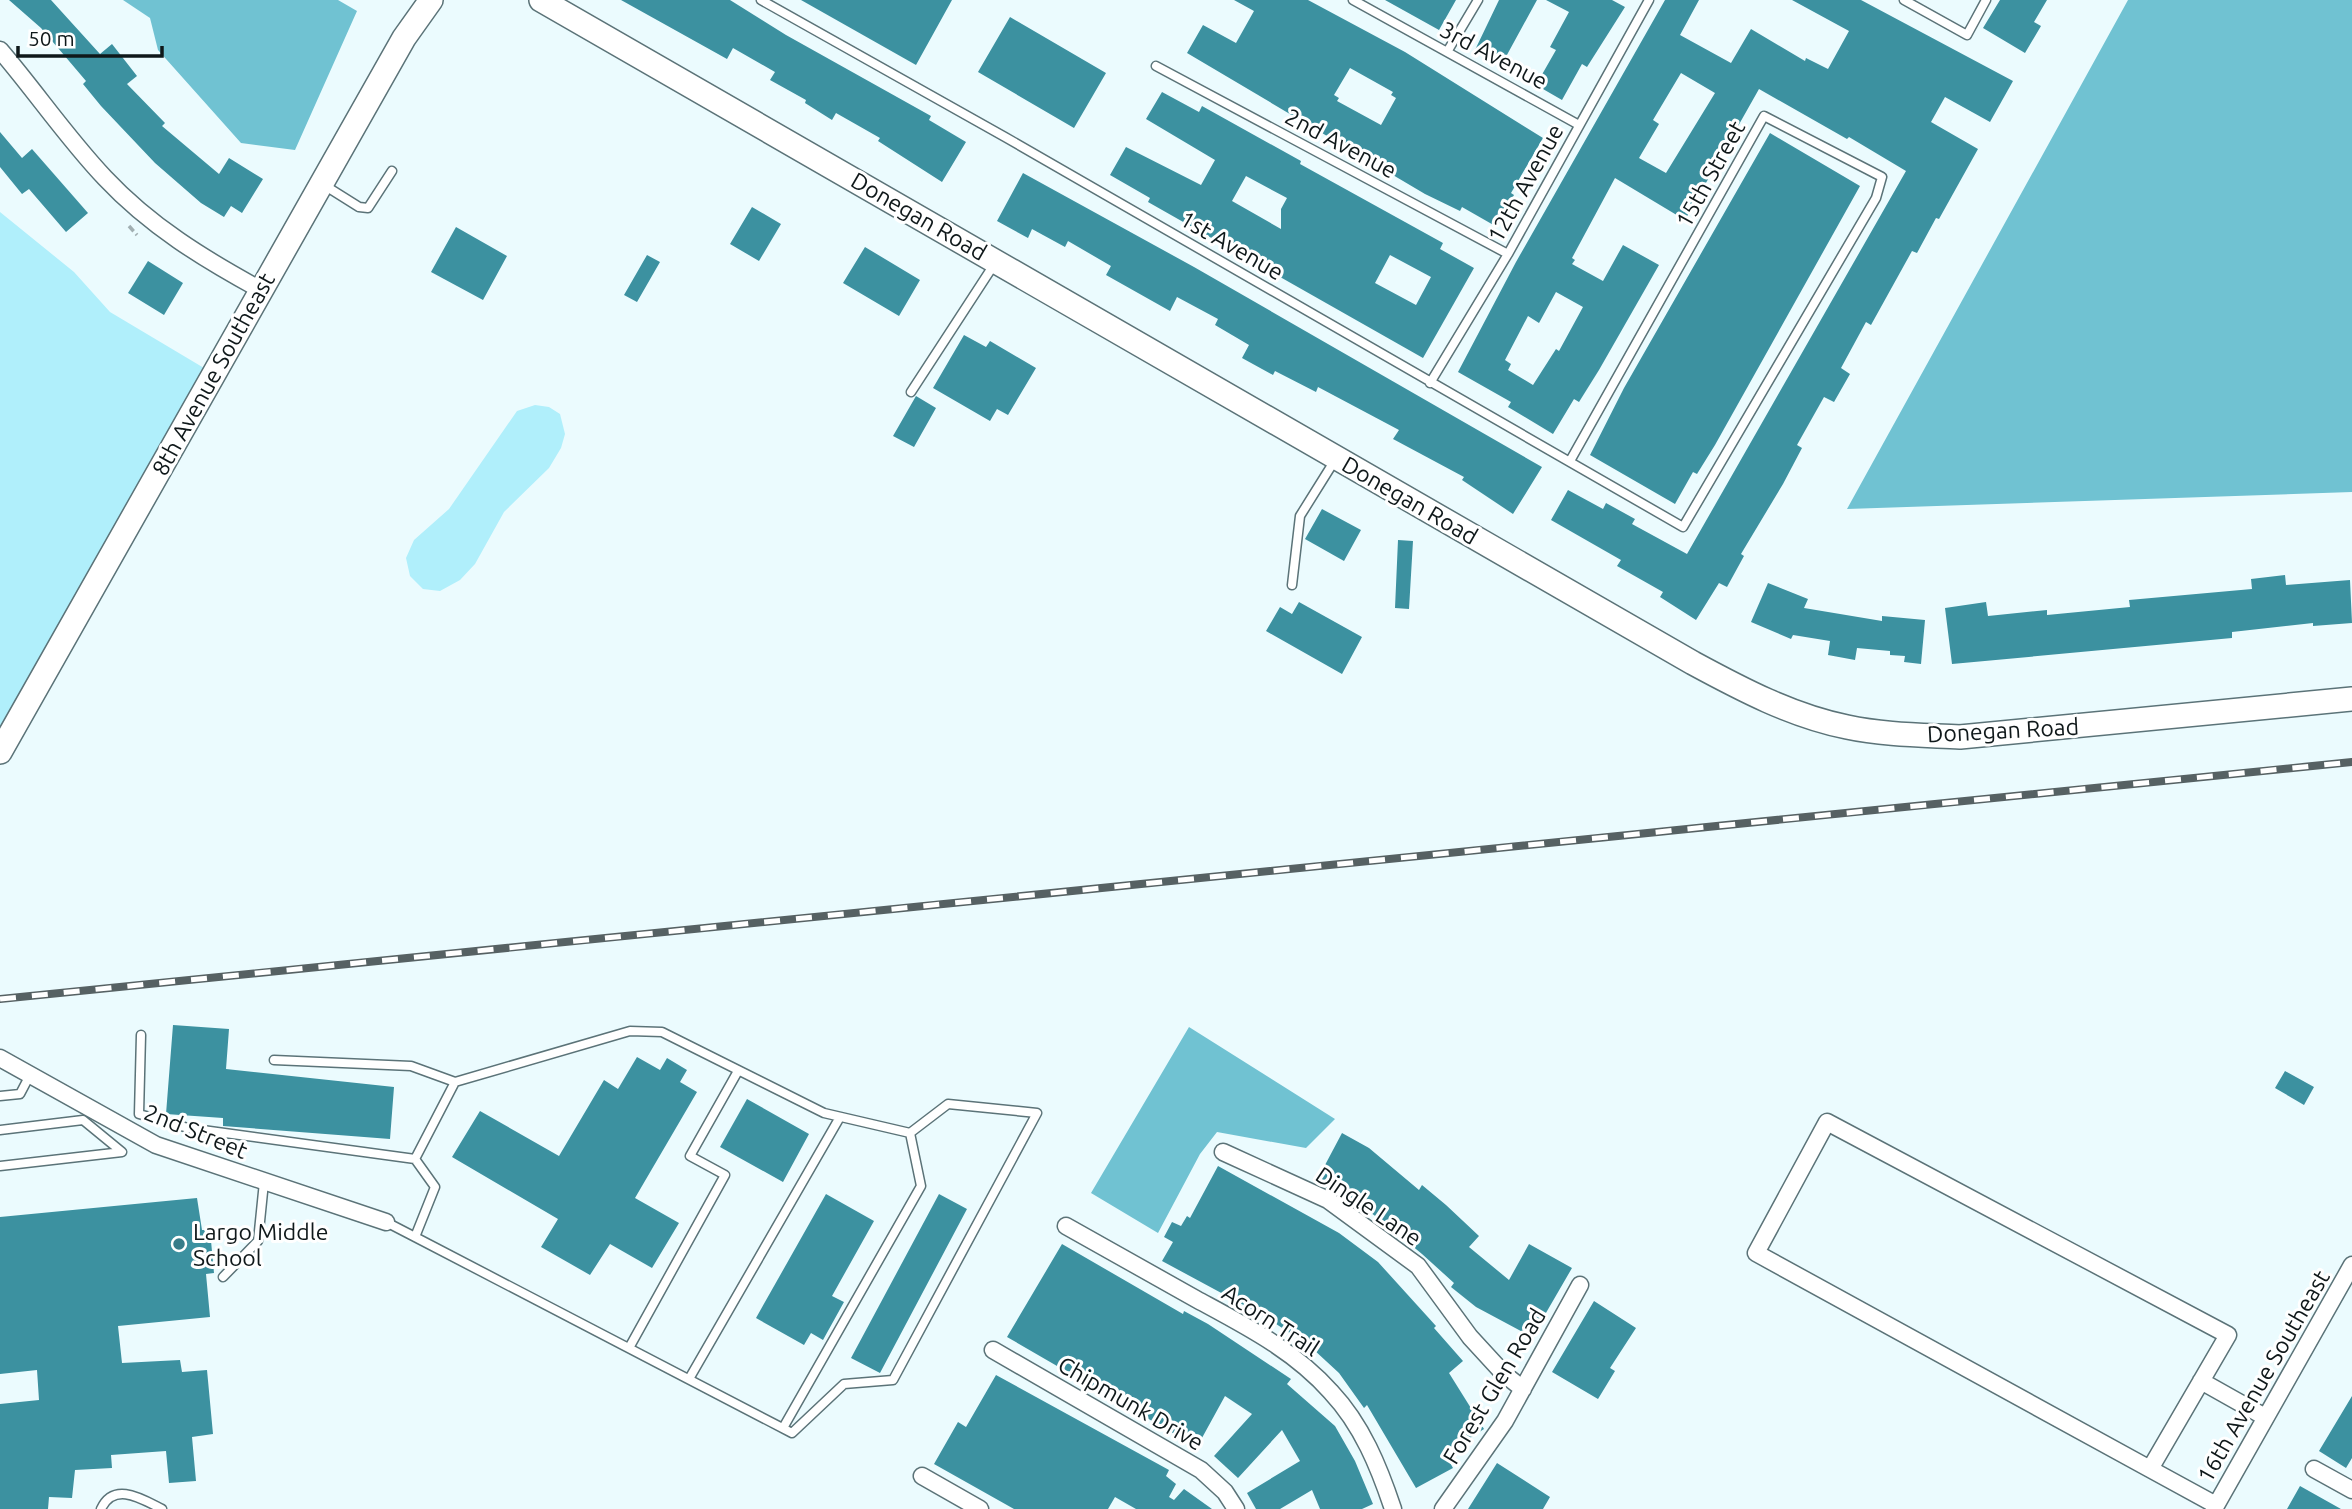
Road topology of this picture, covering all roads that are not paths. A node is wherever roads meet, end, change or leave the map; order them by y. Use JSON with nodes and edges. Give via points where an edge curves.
{"nodes":[{"id":1,"x":541,"y":0,"type":"edge"},
{"id":2,"x":761,"y":0,"type":"edge"},
{"id":3,"x":1353,"y":0,"type":"edge"},
{"id":4,"x":1478,"y":0,"type":"edge"},
{"id":5,"x":1649,"y":0,"type":"edge"},
{"id":6,"x":1904,"y":0,"type":"edge"},
{"id":7,"x":1986,"y":0,"type":"edge"},
{"id":8,"x":426,"y":1,"type":"edge"},
{"id":9,"x":0,"y":50,"type":"edge"},
{"id":10,"x":1447,"y":52,"type":"junction"},
{"id":11,"x":1156,"y":66,"type":"dead end"},
{"id":12,"x":1579,"y":125,"type":"junction"},
{"id":13,"x":392,"y":171,"type":"dead end"},
{"id":14,"x":321,"y":184,"type":"junction"},
{"id":15,"x":1508,"y":254,"type":"junction"},
{"id":16,"x":996,"y":261,"type":"junction"},
{"id":17,"x":261,"y":290,"type":"junction"},
{"id":18,"x":1430,"y":383,"type":"junction"},
{"id":19,"x":911,"y":392,"type":"dead end"},
{"id":20,"x":1336,"y":457,"type":"junction"},
{"id":21,"x":1570,"y":461,"type":"junction"},
{"id":22,"x":1683,"y":527,"type":"joint"},
{"id":23,"x":1292,"y":585,"type":"dead end"},
{"id":24,"x":2352,"y":699,"type":"edge"},
{"id":25,"x":0,"y":752,"type":"edge"},
{"id":26,"x":141,"y":1035,"type":"dead end"},
{"id":27,"x":0,"y":1058,"type":"edge"},
{"id":28,"x":274,"y":1060,"type":"dead end"},
{"id":29,"x":738,"y":1071,"type":"junction"},
{"id":30,"x":31,"y":1074,"type":"junction"},
{"id":31,"x":455,"y":1082,"type":"junction"},
{"id":32,"x":0,"y":1096,"type":"edge"},
{"id":33,"x":840,"y":1117,"type":"junction"},
{"id":34,"x":0,"y":1130,"type":"edge"},
{"id":35,"x":910,"y":1133,"type":"junction"},
{"id":36,"x":1223,"y":1152,"type":"dead end"},
{"id":37,"x":415,"y":1159,"type":"junction"},
{"id":38,"x":0,"y":1166,"type":"edge"},
{"id":39,"x":264,"y":1182,"type":"junction"},
{"id":40,"x":386,"y":1222,"type":"joint"},
{"id":41,"x":1066,"y":1226,"type":"dead end"},
{"id":42,"x":415,"y":1237,"type":"junction"},
{"id":43,"x":2352,"y":1265,"type":"edge"},
{"id":44,"x":223,"y":1277,"type":"dead end"},
{"id":45,"x":1580,"y":1285,"type":"dead end"},
{"id":46,"x":629,"y":1348,"type":"junction"},
{"id":47,"x":993,"y":1350,"type":"dead end"},
{"id":48,"x":689,"y":1379,"type":"junction"},
{"id":49,"x":2201,"y":1381,"type":"junction"},
{"id":50,"x":1523,"y":1389,"type":"junction"},
{"id":51,"x":2265,"y":1417,"type":"junction"},
{"id":52,"x":783,"y":1428,"type":"junction"},
{"id":53,"x":2150,"y":1469,"type":"junction"},
{"id":54,"x":2314,"y":1469,"type":"dead end"},
{"id":55,"x":922,"y":1476,"type":"dead end"},
{"id":56,"x":2352,"y":1490,"type":"edge"},
{"id":57,"x":2215,"y":1507,"type":"edge"},
{"id":58,"x":102,"y":1509,"type":"edge"},
{"id":59,"x":162,"y":1509,"type":"edge"},
{"id":60,"x":980,"y":1509,"type":"edge"},
{"id":61,"x":1236,"y":1509,"type":"edge"},
{"id":62,"x":1393,"y":1509,"type":"edge"},
{"id":63,"x":1443,"y":1509,"type":"edge"}],
"edges":[{"from":1,"to":16,"type":"street","name":"Donegan Road"},
{"from":2,"to":18,"type":"lane","name":"1st Avenue"},
{"from":3,"to":10,"type":"lane","name":"3rd Avenue"},
{"from":4,"to":10,"type":"lane"},
{"from":5,"to":12,"type":"lane","name":"12th Avenue"},
{"from":6,"to":7,"type":"lane","via":[[1967,35]]},
{"from":8,"to":14,"type":"street","name":"8th Avenue Southeast"},
{"from":9,"to":17,"type":"street","via":[[106,180],[158,227],[210,263]]},
{"from":10,"to":12,"type":"lane","name":"3rd Avenue"},
{"from":11,"to":15,"type":"lane","name":"2nd Avenue"},
{"from":12,"to":15,"type":"lane","name":"12th Avenue"},
{"from":13,"to":14,"type":"lane","via":[[368,208]]},
{"from":14,"to":17,"type":"street","name":"8th Avenue Southeast"},
{"from":15,"to":18,"type":"lane","name":"12th Avenue"},
{"from":16,"to":19,"type":"lane"},
{"from":16,"to":20,"type":"street","name":"Donegan Road"},
{"from":17,"to":25,"type":"street","name":"8th Avenue Southeast"},
{"from":18,"to":21,"type":"lane","name":"1st Avenue"},
{"from":20,"to":23,"type":"lane","via":[[1300,516]]},
{"from":20,"to":24,"type":"street","name":"Donegan Road","via":[[1736,687],[1846,727],[1959,737]]},
{"from":21,"to":22,"type":"lane","name":"1st Avenue"},
{"from":21,"to":22,"type":"lane","name":"15th Street","via":[[1764,116],[1882,177],[1876,198]]},
{"from":26,"to":37,"type":"lane","via":[[139,1114],[188,1128]]},
{"from":27,"to":30,"type":"street","name":"2nd Street"},
{"from":28,"to":31,"type":"lane","via":[[411,1066]]},
{"from":29,"to":31,"type":"lane","via":[[662,1032],[630,1031]]},
{"from":29,"to":33,"type":"lane"},
{"from":29,"to":46,"type":"lane","via":[[690,1156],[725,1175]]},
{"from":30,"to":32,"type":"lane","via":[[20,1094]]},
{"from":30,"to":39,"type":"street","name":"2nd Street","via":[[156,1144]]},
{"from":31,"to":37,"type":"lane"},
{"from":33,"to":35,"type":"lane"},
{"from":33,"to":48,"type":"lane"},
{"from":34,"to":38,"type":"lane","via":[[83,1120],[122,1152]]},
{"from":35,"to":52,"type":"lane","via":[[921,1186]]},
{"from":35,"to":52,"type":"lane","via":[[948,1104],[1037,1113],[893,1380],[844,1384],[792,1433]]},
{"from":36,"to":50,"type":"street","name":"Dingle Lane","via":[[1328,1200],[1418,1266],[1486,1357]]},
{"from":37,"to":42,"type":"lane","via":[[436,1187]]},
{"from":39,"to":40,"type":"street","name":"2nd Street"},
{"from":39,"to":44,"type":"lane","via":[[258,1241]]},
{"from":40,"to":42,"type":"lane"},
{"from":41,"to":62,"type":"street","name":"Acorn Trail","via":[[1246,1326],[1304,1365],[1332,1393],[1360,1432]]},
{"from":42,"to":46,"type":"lane"},
{"from":43,"to":51,"type":"street","name":"16th Avenue Southeast"},
{"from":45,"to":50,"type":"street","name":"Forest Glen Road"},
{"from":46,"to":48,"type":"lane"},
{"from":47,"to":61,"type":"street","name":"Chipmunk Drive","via":[[1202,1470]]},
{"from":48,"to":52,"type":"lane"},
{"from":49,"to":51,"type":"street"},
{"from":49,"to":53,"type":"street"},
{"from":49,"to":53,"type":"street","via":[[2228,1335],[1827,1122],[1756,1252]]},
{"from":50,"to":63,"type":"street","name":"Forest Glen Road","via":[[1486,1451]]},
{"from":51,"to":57,"type":"street","name":"16th Avenue Southeast"},
{"from":53,"to":57,"type":"street"},
{"from":54,"to":56,"type":"street"},
{"from":55,"to":60,"type":"street"},
{"from":58,"to":59,"type":"lane","via":[[106,1500],[118,1493],[131,1494]]}]}
